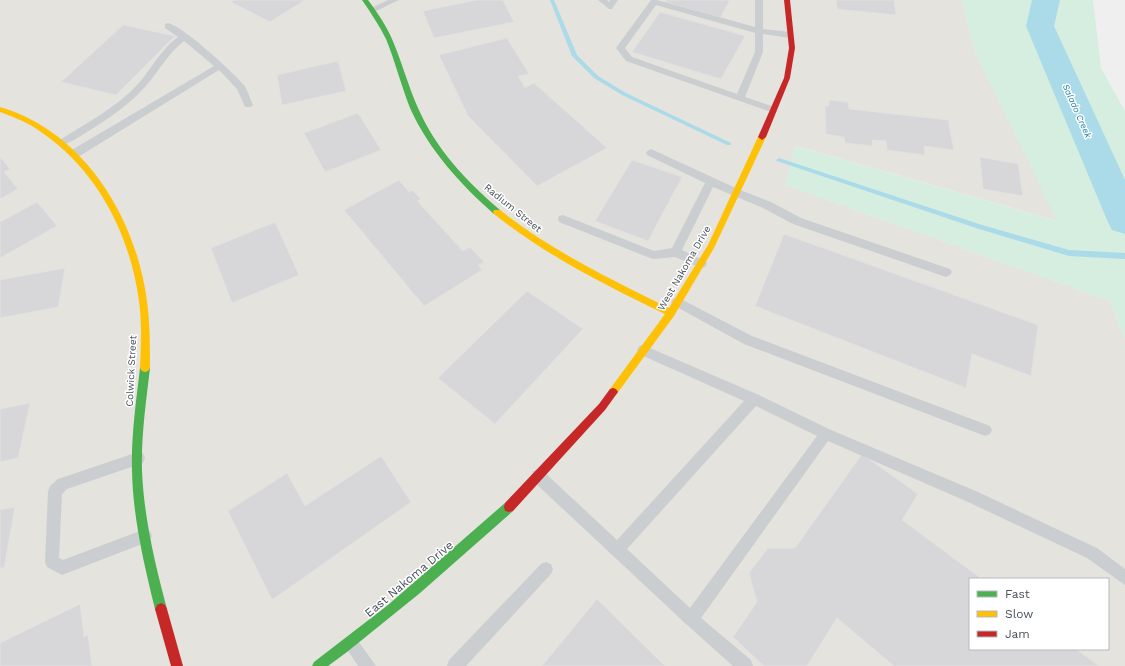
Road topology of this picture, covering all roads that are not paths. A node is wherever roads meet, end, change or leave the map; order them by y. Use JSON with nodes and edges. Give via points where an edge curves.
{"nodes":[{"id":1,"x":365,"y":0,"type":"edge"},
{"id":2,"x":396,"y":0,"type":"edge"},
{"id":3,"x":602,"y":0,"type":"edge"},
{"id":4,"x":614,"y":0,"type":"edge"},
{"id":5,"x":759,"y":0,"type":"edge"},
{"id":6,"x":787,"y":0,"type":"edge"},
{"id":7,"x":373,"y":9,"type":"junction"},
{"id":8,"x":168,"y":26,"type":"dead end"},
{"id":9,"x":758,"y":31,"type":"junction"},
{"id":10,"x":790,"y":35,"type":"junction"},
{"id":11,"x":184,"y":38,"type":"junction"},
{"id":12,"x":220,"y":66,"type":"junction"},
{"id":13,"x":740,"y":98,"type":"junction"},
{"id":14,"x":248,"y":105,"type":"dead end"},
{"id":15,"x":0,"y":109,"type":"edge"},
{"id":16,"x":774,"y":110,"type":"junction"},
{"id":17,"x":61,"y":143,"type":"junction"},
{"id":18,"x":74,"y":154,"type":"junction"},
{"id":19,"x":651,"y":154,"type":"dead end"},
{"id":20,"x":711,"y":181,"type":"junction"},
{"id":21,"x":736,"y":193,"type":"junction"},
{"id":22,"x":563,"y":219,"type":"dead end"},
{"id":23,"x":676,"y":252,"type":"junction"},
{"id":24,"x":701,"y":264,"type":"junction"},
{"id":25,"x":946,"y":272,"type":"dead end"},
{"id":26,"x":678,"y":302,"type":"junction"},
{"id":27,"x":671,"y":313,"type":"junction"},
{"id":28,"x":643,"y":350,"type":"junction"},
{"id":29,"x":754,"y":398,"type":"junction"},
{"id":30,"x":985,"y":430,"type":"dead end"},
{"id":31,"x":826,"y":434,"type":"junction"},
{"id":32,"x":138,"y":458,"type":"junction"},
{"id":33,"x":538,"y":476,"type":"junction"},
{"id":34,"x":512,"y":505,"type":"joint"},
{"id":35,"x":145,"y":536,"type":"junction"},
{"id":36,"x":617,"y":550,"type":"junction"},
{"id":37,"x":546,"y":569,"type":"dead end"},
{"id":38,"x":1125,"y":578,"type":"edge"},
{"id":39,"x":691,"y":619,"type":"junction"},
{"id":40,"x":351,"y":643,"type":"junction"},
{"id":41,"x":177,"y":666,"type":"edge"},
{"id":42,"x":318,"y":666,"type":"edge"},
{"id":43,"x":368,"y":666,"type":"edge"},
{"id":44,"x":455,"y":666,"type":"edge"},
{"id":45,"x":745,"y":666,"type":"edge"}],
"edges":[{"from":1,"to":7,"type":"street","name":"Radium Street"},
{"from":2,"to":7,"type":"lane"},
{"from":3,"to":4,"type":"lane","via":[[609,7]]},
{"from":5,"to":9,"type":"lane"},
{"from":6,"to":10,"type":"street","name":"West Nakoma Drive"},
{"from":7,"to":27,"type":"street","name":"Radium Street","via":[[394,44],[413,106],[430,137],[453,169],[483,200],[520,230],[564,259]]},
{"from":8,"to":11,"type":"lane"},
{"from":9,"to":10,"type":"lane"},
{"from":9,"to":13,"type":"lane","via":[[759,52]]},
{"from":9,"to":13,"type":"lane","via":[[654,2],[620,48],[629,59]]},
{"from":10,"to":16,"type":"street","name":"West Nakoma Drive","via":[[792,48],[787,78]]},
{"from":11,"to":12,"type":"lane"},
{"from":11,"to":17,"type":"lane","via":[[174,43],[135,92],[95,123]]},
{"from":12,"to":14,"type":"lane","via":[[241,88]]},
{"from":12,"to":18,"type":"lane"},
{"from":13,"to":16,"type":"lane"},
{"from":15,"to":17,"type":"street","name":"Colwick Street","via":[[24,119]]},
{"from":16,"to":21,"type":"street","name":"West Nakoma Drive"},
{"from":17,"to":18,"type":"street","name":"Colwick Street"},
{"from":18,"to":32,"type":"street","name":"Colwick Street","via":[[100,184],[119,216],[134,253],[143,297],[146,346]]},
{"from":19,"to":20,"type":"lane"},
{"from":20,"to":21,"type":"lane"},
{"from":20,"to":23,"type":"lane"},
{"from":21,"to":24,"type":"street","name":"West Nakoma Drive"},
{"from":21,"to":25,"type":"lane","via":[[767,205],[797,221]]},
{"from":22,"to":23,"type":"lane","via":[[654,255]]},
{"from":23,"to":24,"type":"lane"},
{"from":24,"to":26,"type":"street","name":"West Nakoma Drive"},
{"from":26,"to":27,"type":"street","name":"West Nakoma Drive"},
{"from":26,"to":30,"type":"lane","via":[[748,340]]},
{"from":27,"to":28,"type":"street","name":"West Nakoma Drive"},
{"from":28,"to":29,"type":"lane"},
{"from":28,"to":33,"type":"street","name":"West Nakoma Drive","via":[[602,407]]},
{"from":29,"to":31,"type":"lane"},
{"from":29,"to":36,"type":"lane"},
{"from":31,"to":38,"type":"lane","via":[[973,497],[1092,553]]},
{"from":31,"to":39,"type":"lane"},
{"from":32,"to":35,"type":"street","name":"Colwick Street","via":[[138,489]]},
{"from":32,"to":35,"type":"lane","via":[[63,484],[55,491],[52,562],[62,568]]},
{"from":33,"to":34,"type":"street","name":"West Nakoma Drive"},
{"from":33,"to":36,"type":"lane"},
{"from":34,"to":40,"type":"street","name":"East Nakoma Drive","via":[[412,594]]},
{"from":35,"to":41,"type":"street","name":"Colwick Street","via":[[151,576]]},
{"from":36,"to":39,"type":"lane"},
{"from":37,"to":44,"type":"lane"},
{"from":39,"to":45,"type":"lane"},
{"from":40,"to":42,"type":"street","name":"East Nakoma Drive"},
{"from":40,"to":43,"type":"lane"}]}
